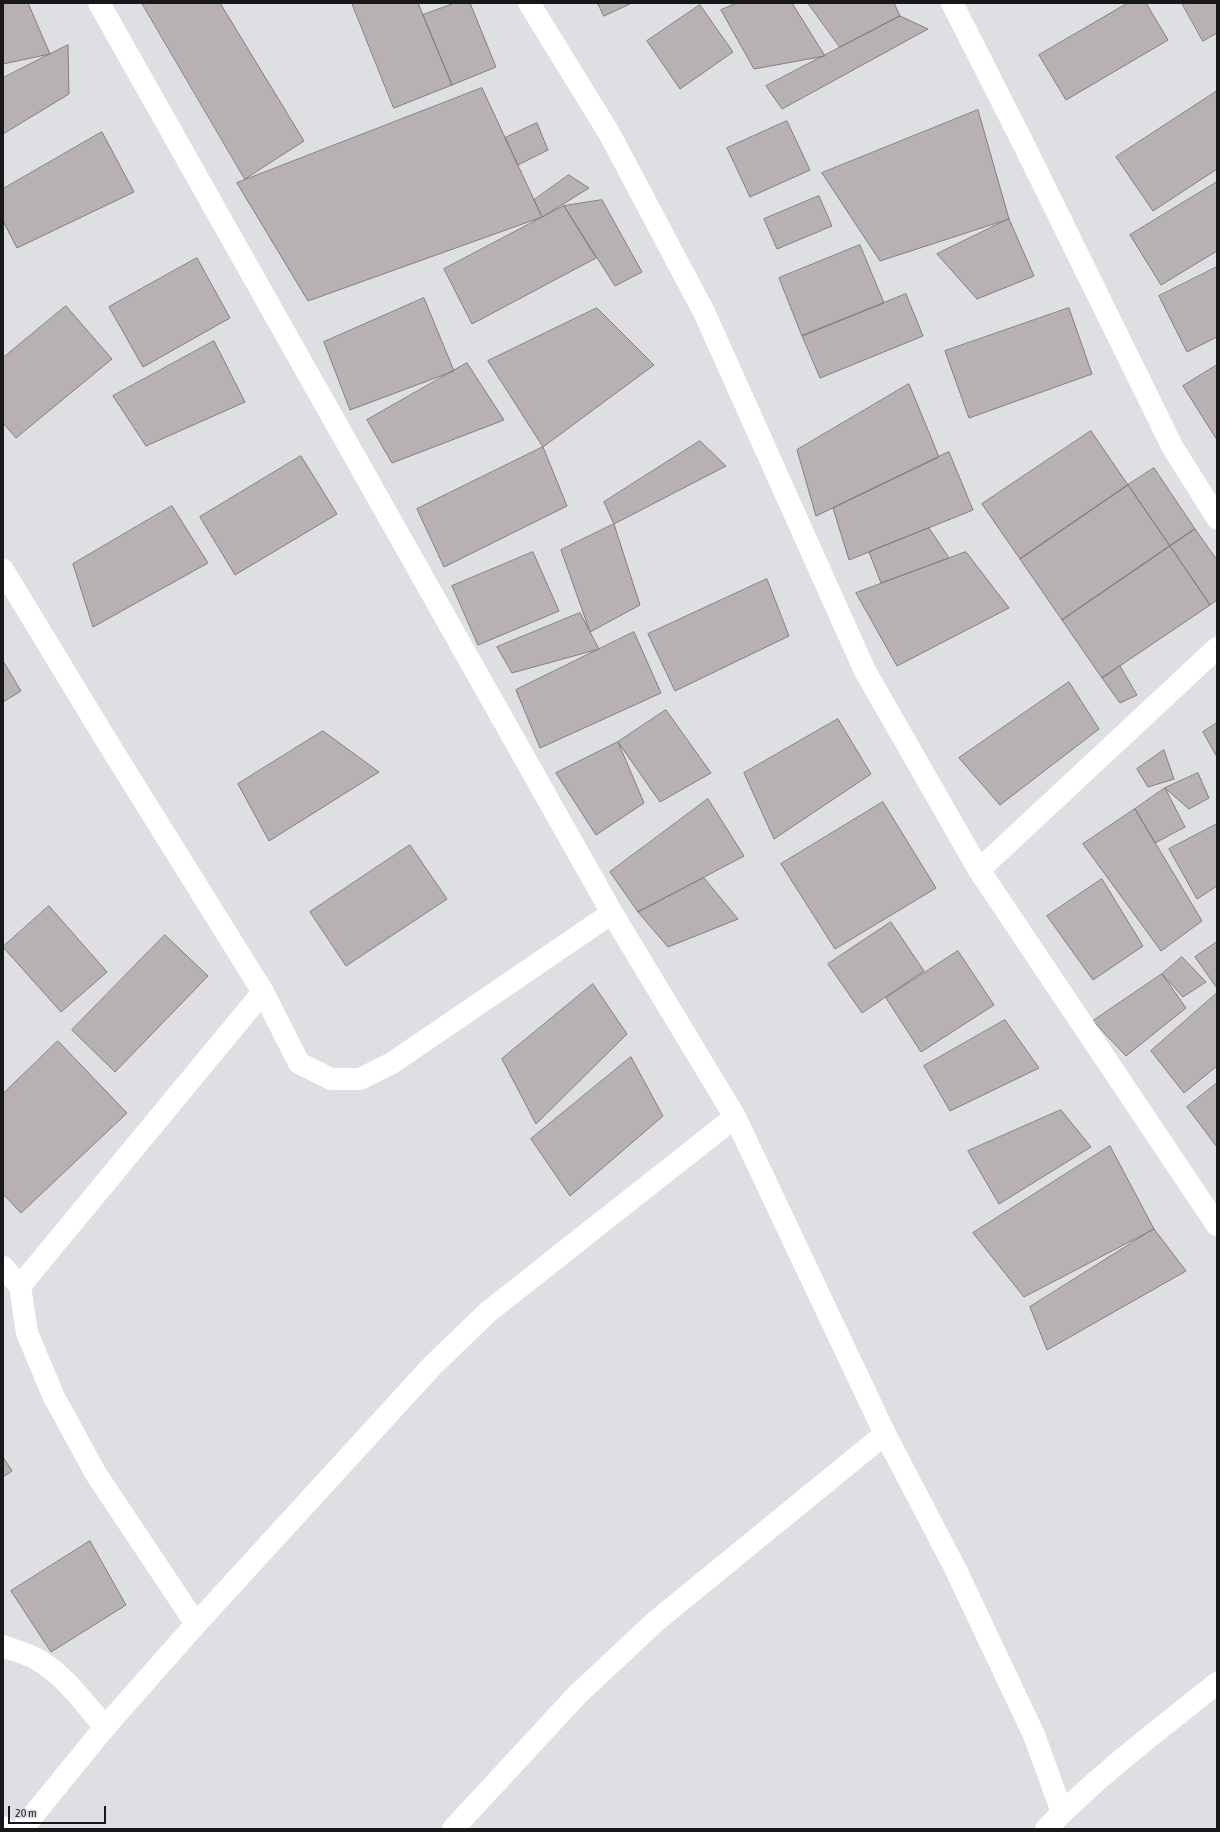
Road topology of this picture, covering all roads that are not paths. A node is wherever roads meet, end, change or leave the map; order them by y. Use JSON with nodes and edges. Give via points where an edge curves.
{"nodes":[{"id":1,"x":100,"y":3,"type":"edge"},
{"id":2,"x":529,"y":3,"type":"edge"},
{"id":3,"x":952,"y":3,"type":"edge"},
{"id":4,"x":1217,"y":518,"type":"edge"},
{"id":5,"x":3,"y":570,"type":"edge"},
{"id":6,"x":1217,"y":648,"type":"edge"},
{"id":7,"x":979,"y":870,"type":"junction"},
{"id":8,"x":612,"y":913,"type":"junction"},
{"id":9,"x":263,"y":992,"type":"junction"},
{"id":10,"x":735,"y":1117,"type":"junction"},
{"id":11,"x":1216,"y":1219,"type":"edge"},
{"id":12,"x":3,"y":1267,"type":"edge"},
{"id":13,"x":20,"y":1286,"type":"junction"},
{"id":14,"x":885,"y":1434,"type":"junction"},
{"id":15,"x":196,"y":1624,"type":"junction"},
{"id":16,"x":3,"y":1646,"type":"edge"},
{"id":17,"x":1217,"y":1683,"type":"edge"},
{"id":18,"x":106,"y":1727,"type":"junction"},
{"id":19,"x":1062,"y":1812,"type":"junction"},
{"id":20,"x":22,"y":1829,"type":"edge"},
{"id":21,"x":454,"y":1829,"type":"edge"},
{"id":22,"x":1046,"y":1829,"type":"edge"}],
"edges":[{"from":1,"to":8,"type":"street"},
{"from":2,"to":7,"type":"street","via":[[610,132],[704,312],[865,671]]},
{"from":3,"to":4,"type":"street","via":[[1173,448]]},
{"from":5,"to":9,"type":"street"},
{"from":6,"to":7,"type":"street"},
{"from":7,"to":11,"type":"street"},
{"from":8,"to":9,"type":"street","via":[[392,1063],[360,1079],[331,1079],[299,1063]]},
{"from":8,"to":10,"type":"street"},
{"from":9,"to":13,"type":"street"},
{"from":10,"to":14,"type":"street"},
{"from":10,"to":15,"type":"street","via":[[488,1312],[432,1366]]},
{"from":12,"to":13,"type":"street"},
{"from":13,"to":15,"type":"street","via":[[27,1333],[54,1397],[96,1474]]},
{"from":14,"to":19,"type":"street","via":[[955,1568],[1021,1707]]},
{"from":14,"to":21,"type":"street","via":[[656,1621],[577,1695]]},
{"from":15,"to":18,"type":"street"},
{"from":16,"to":18,"type":"street","via":[[35,1658],[56,1672]]},
{"from":17,"to":19,"type":"street"},
{"from":18,"to":20,"type":"street"},
{"from":19,"to":22,"type":"street"}]}
